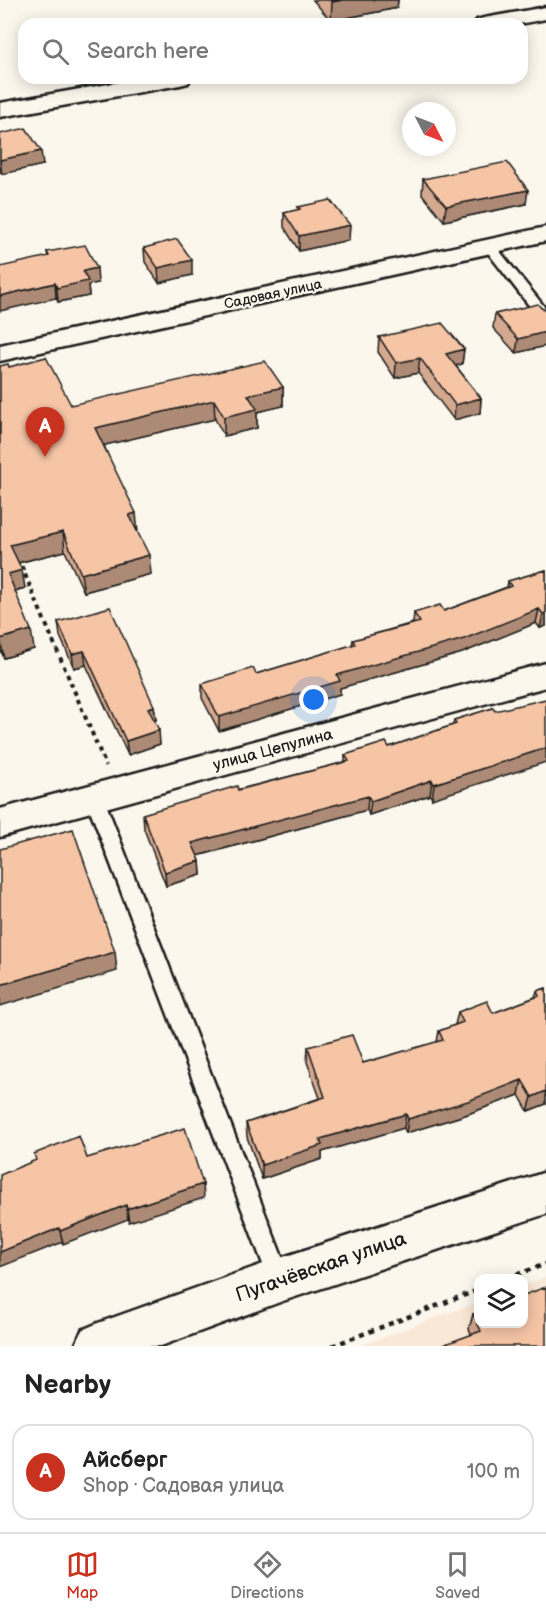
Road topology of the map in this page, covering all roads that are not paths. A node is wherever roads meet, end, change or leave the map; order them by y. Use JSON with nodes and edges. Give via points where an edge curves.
{"nodes":[{"id":1,"x":546,"y":13,"type":"edge"},
{"id":2,"x":518,"y":18,"type":"edge"},
{"id":3,"x":146,"y":84,"type":"edge"},
{"id":4,"x":0,"y":110,"type":"edge"},
{"id":5,"x":546,"y":234,"type":"edge"},
{"id":6,"x":490,"y":247,"type":"junction"},
{"id":7,"x":546,"y":318,"type":"edge"},
{"id":8,"x":0,"y":353,"type":"edge"},
{"id":9,"x":546,"y":675,"type":"edge"},
{"id":10,"x":106,"y":795,"type":"junction"},
{"id":11,"x":0,"y":823,"type":"edge"},
{"id":12,"x":546,"y":1193,"type":"edge"},
{"id":13,"x":280,"y":1280,"type":"junction"},
{"id":14,"x":145,"y":1338,"type":"edge"},
{"id":15,"x":98,"y":1346,"type":"edge"}],
"edges":[{"from":1,"to":2,"type":"street"},
{"from":3,"to":4,"type":"street"},
{"from":5,"to":6,"type":"street","name":"Садовая улица"},
{"from":6,"to":7,"type":"lane"},
{"from":6,"to":8,"type":"street","name":"Садовая улица"},
{"from":9,"to":10,"type":"street","name":"улица Цепулина"},
{"from":10,"to":11,"type":"street","name":"улица Цепулина"},
{"from":10,"to":13,"type":"lane"},
{"from":12,"to":13,"type":"street","name":"Пугачёвская улица"},
{"from":13,"to":14,"type":"street","name":"Пугачёвская улица"},
{"from":14,"to":15,"type":"street","name":"Пугачёвская улица"}]}
